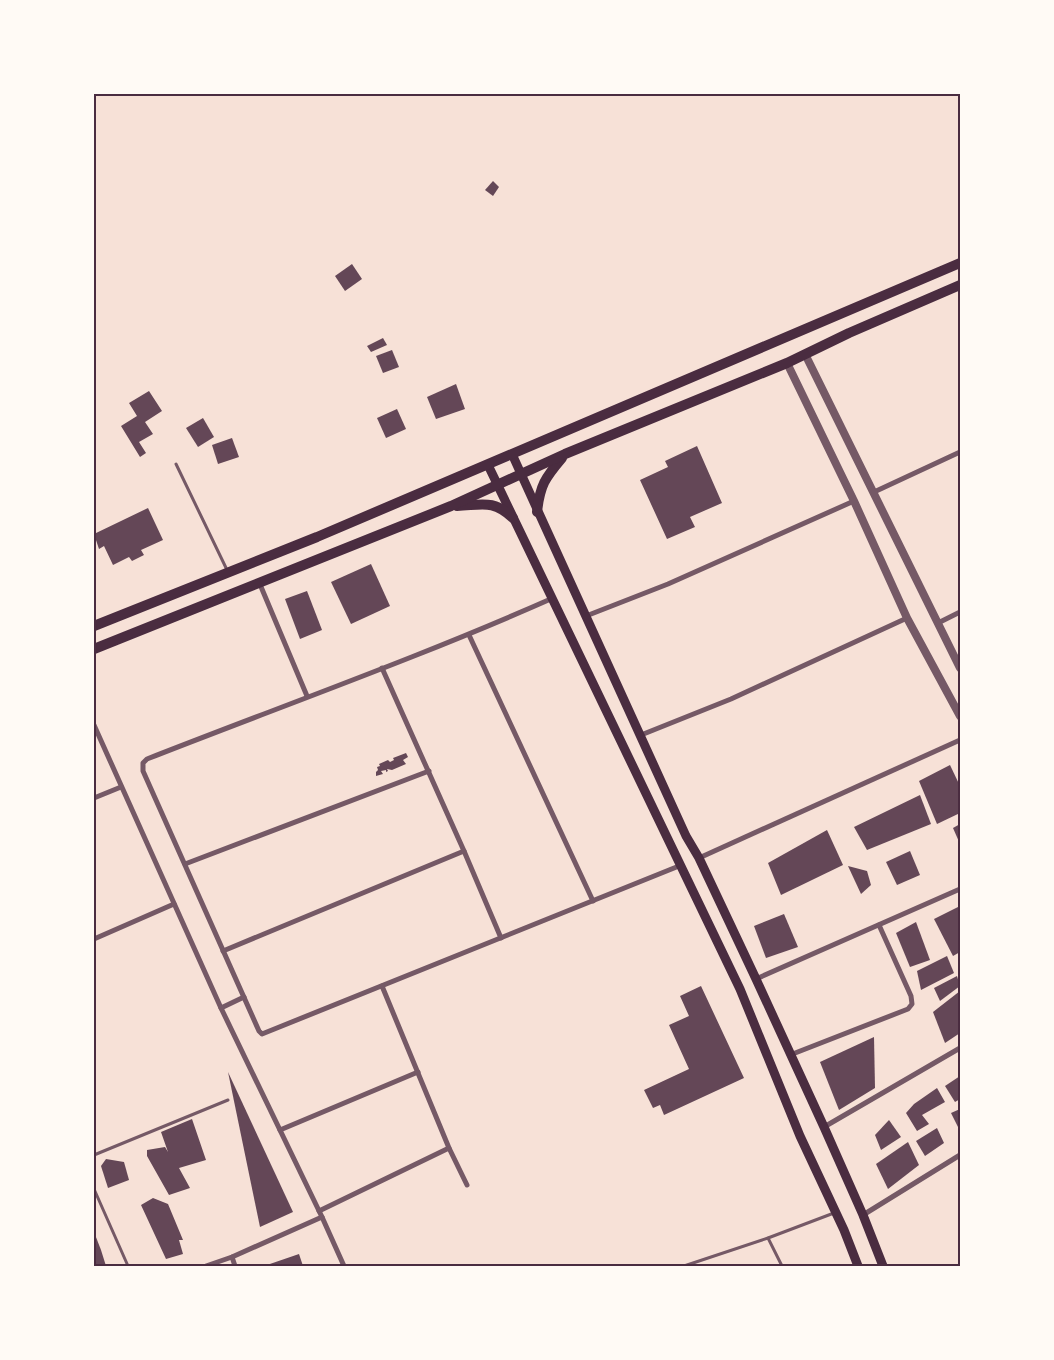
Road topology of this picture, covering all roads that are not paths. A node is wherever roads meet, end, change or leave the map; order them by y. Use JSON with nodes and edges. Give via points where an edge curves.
{"nodes":[{"id":1,"x":960,"y":263,"type":"edge"},
{"id":2,"x":960,"y":285,"type":"edge"},
{"id":3,"x":805,"y":354,"type":"junction"},
{"id":4,"x":787,"y":363,"type":"junction"},
{"id":5,"x":960,"y":452,"type":"edge"},
{"id":6,"x":512,"y":454,"type":"junction"},
{"id":7,"x":565,"y":454,"type":"junction"},
{"id":8,"x":176,"y":464,"type":"dead end"},
{"id":9,"x":488,"y":465,"type":"junction"},
{"id":10,"x":520,"y":475,"type":"junction"},
{"id":11,"x":498,"y":485,"type":"junction"},
{"id":12,"x":874,"y":492,"type":"junction"},
{"id":13,"x":854,"y":500,"type":"junction"},
{"id":14,"x":451,"y":506,"type":"junction"},
{"id":15,"x":537,"y":512,"type":"junction"},
{"id":16,"x":513,"y":518,"type":"junction"},
{"id":17,"x":228,"y":572,"type":"junction"},
{"id":18,"x":259,"y":582,"type":"junction"},
{"id":19,"x":553,"y":598,"type":"junction"},
{"id":20,"x":960,"y":612,"type":"edge"},
{"id":21,"x":586,"y":616,"type":"junction"},
{"id":22,"x":907,"y":618,"type":"junction"},
{"id":23,"x":938,"y":623,"type":"junction"},
{"id":24,"x":94,"y":626,"type":"edge"},
{"id":25,"x":469,"y":635,"type":"junction"},
{"id":26,"x":94,"y":649,"type":"edge"},
{"id":27,"x":382,"y":668,"type":"junction"},
{"id":28,"x":960,"y":668,"type":"edge"},
{"id":29,"x":307,"y":696,"type":"junction"},
{"id":30,"x":960,"y":716,"type":"edge"},
{"id":31,"x":94,"y":726,"type":"edge"},
{"id":32,"x":641,"y":735,"type":"junction"},
{"id":33,"x":960,"y":740,"type":"edge"},
{"id":34,"x":429,"y":771,"type":"junction"},
{"id":35,"x":121,"y":786,"type":"junction"},
{"id":36,"x":94,"y":798,"type":"edge"},
{"id":37,"x":464,"y":851,"type":"junction"},
{"id":38,"x":699,"y":858,"type":"junction"},
{"id":39,"x":185,"y":864,"type":"junction"},
{"id":40,"x":679,"y":866,"type":"junction"},
{"id":41,"x":960,"y":889,"type":"edge"},
{"id":42,"x":593,"y":901,"type":"junction"},
{"id":43,"x":174,"y":904,"type":"junction"},
{"id":44,"x":879,"y":925,"type":"junction"},
{"id":45,"x":501,"y":938,"type":"junction"},
{"id":46,"x":94,"y":939,"type":"edge"},
{"id":47,"x":223,"y":951,"type":"junction"},
{"id":48,"x":756,"y":978,"type":"junction"},
{"id":49,"x":382,"y":986,"type":"junction"},
{"id":50,"x":244,"y":997,"type":"junction"},
{"id":51,"x":220,"y":1008,"type":"junction"},
{"id":52,"x":960,"y":1048,"type":"edge"},
{"id":53,"x":790,"y":1056,"type":"junction"},
{"id":54,"x":418,"y":1072,"type":"junction"},
{"id":55,"x":228,"y":1100,"type":"dead end"},
{"id":56,"x":824,"y":1127,"type":"junction"},
{"id":57,"x":280,"y":1130,"type":"junction"},
{"id":58,"x":449,"y":1148,"type":"junction"},
{"id":59,"x":94,"y":1154,"type":"edge"},
{"id":60,"x":960,"y":1155,"type":"edge"},
{"id":61,"x":467,"y":1185,"type":"dead end"},
{"id":62,"x":94,"y":1188,"type":"edge"},
{"id":63,"x":319,"y":1211,"type":"junction"},
{"id":64,"x":836,"y":1212,"type":"junction"},
{"id":65,"x":863,"y":1215,"type":"junction"},
{"id":66,"x":322,"y":1217,"type":"junction"},
{"id":67,"x":768,"y":1238,"type":"junction"},
{"id":68,"x":232,"y":1257,"type":"junction"},
{"id":69,"x":128,"y":1266,"type":"edge"},
{"id":70,"x":206,"y":1266,"type":"edge"},
{"id":71,"x":236,"y":1266,"type":"edge"},
{"id":72,"x":344,"y":1266,"type":"edge"},
{"id":73,"x":684,"y":1266,"type":"edge"},
{"id":74,"x":782,"y":1266,"type":"edge"},
{"id":75,"x":858,"y":1266,"type":"edge"},
{"id":76,"x":883,"y":1266,"type":"edge"}],
"edges":[{"from":1,"to":6,"type":"main road"},
{"from":2,"to":3,"type":"main road"},
{"from":3,"to":4,"type":"main road"},
{"from":3,"to":12,"type":"street"},
{"from":4,"to":7,"type":"main road"},
{"from":4,"to":13,"type":"street"},
{"from":5,"to":12,"type":"street"},
{"from":6,"to":9,"type":"main road"},
{"from":6,"to":10,"type":"main road"},
{"from":7,"to":10,"type":"main road"},
{"from":7,"to":15,"type":"main road","via":[[545,479],[538,497]]},
{"from":8,"to":17,"type":"lane"},
{"from":9,"to":11,"type":"main road"},
{"from":9,"to":17,"type":"main road"},
{"from":10,"to":11,"type":"main road"},
{"from":10,"to":15,"type":"main road"},
{"from":11,"to":14,"type":"main road"},
{"from":11,"to":16,"type":"main road"},
{"from":12,"to":23,"type":"street"},
{"from":13,"to":21,"type":"street","via":[[668,584]]},
{"from":13,"to":22,"type":"street"},
{"from":14,"to":16,"type":"main road","via":[[492,504]]},
{"from":14,"to":18,"type":"main road"},
{"from":15,"to":21,"type":"main road"},
{"from":16,"to":19,"type":"main road"},
{"from":17,"to":24,"type":"main road"},
{"from":18,"to":26,"type":"main road"},
{"from":18,"to":29,"type":"street"},
{"from":19,"to":25,"type":"street"},
{"from":19,"to":40,"type":"main road"},
{"from":20,"to":23,"type":"street"},
{"from":21,"to":32,"type":"main road"},
{"from":22,"to":30,"type":"street"},
{"from":22,"to":32,"type":"street","via":[[731,699]]},
{"from":23,"to":28,"type":"street"},
{"from":25,"to":27,"type":"street"},
{"from":25,"to":42,"type":"street"},
{"from":27,"to":29,"type":"street"},
{"from":27,"to":34,"type":"street"},
{"from":29,"to":39,"type":"street","via":[[147,759],[143,764],[143,771]]},
{"from":31,"to":35,"type":"street"},
{"from":32,"to":38,"type":"main road"},
{"from":33,"to":38,"type":"street"},
{"from":34,"to":37,"type":"street"},
{"from":34,"to":39,"type":"street"},
{"from":35,"to":36,"type":"street"},
{"from":35,"to":43,"type":"street"},
{"from":37,"to":45,"type":"street"},
{"from":37,"to":47,"type":"street"},
{"from":38,"to":48,"type":"main road"},
{"from":39,"to":47,"type":"street"},
{"from":40,"to":42,"type":"street"},
{"from":40,"to":64,"type":"main road","via":[[740,990],[800,1136]]},
{"from":41,"to":44,"type":"street"},
{"from":42,"to":45,"type":"street"},
{"from":43,"to":46,"type":"street"},
{"from":43,"to":51,"type":"street"},
{"from":44,"to":48,"type":"street"},
{"from":44,"to":53,"type":"street","via":[[912,1004],[908,1009]]},
{"from":45,"to":49,"type":"street"},
{"from":47,"to":50,"type":"street"},
{"from":48,"to":53,"type":"main road"},
{"from":49,"to":50,"type":"street","via":[[262,1034]]},
{"from":49,"to":54,"type":"street"},
{"from":50,"to":51,"type":"street"},
{"from":51,"to":57,"type":"street"},
{"from":52,"to":56,"type":"street"},
{"from":53,"to":56,"type":"main road"},
{"from":54,"to":57,"type":"street"},
{"from":54,"to":58,"type":"street"},
{"from":55,"to":59,"type":"lane"},
{"from":56,"to":65,"type":"main road"},
{"from":57,"to":63,"type":"street"},
{"from":58,"to":61,"type":"street"},
{"from":58,"to":63,"type":"street"},
{"from":60,"to":65,"type":"street"},
{"from":62,"to":69,"type":"lane"},
{"from":63,"to":66,"type":"street"},
{"from":64,"to":67,"type":"lane"},
{"from":64,"to":75,"type":"main road"},
{"from":65,"to":76,"type":"main road"},
{"from":66,"to":68,"type":"street"},
{"from":66,"to":72,"type":"street"},
{"from":67,"to":73,"type":"lane"},
{"from":67,"to":74,"type":"lane"},
{"from":68,"to":70,"type":"street"},
{"from":68,"to":71,"type":"street"}]}
